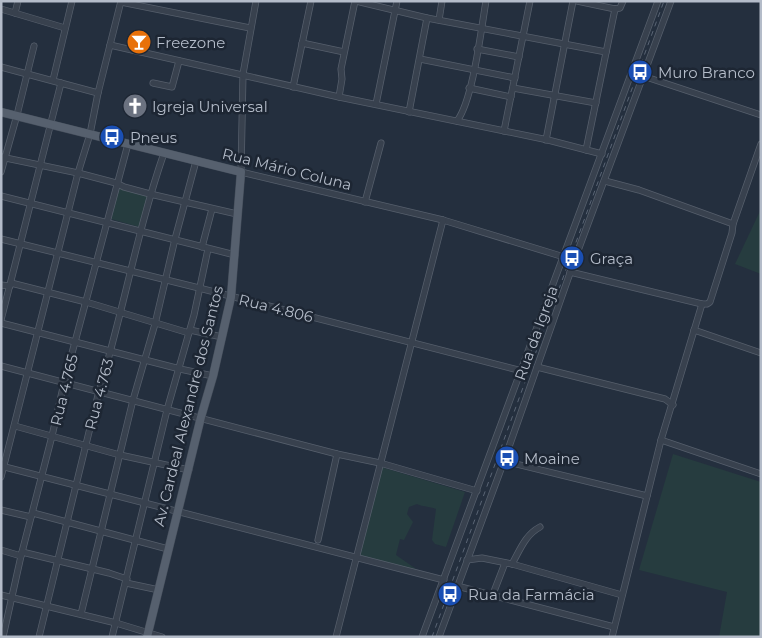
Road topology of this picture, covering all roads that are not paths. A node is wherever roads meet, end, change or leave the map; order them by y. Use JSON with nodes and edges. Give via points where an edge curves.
{"nodes":[{"id":1,"x":18,"y":1,"type":"edge"},
{"id":2,"x":72,"y":1,"type":"edge"},
{"id":3,"x":256,"y":1,"type":"edge"},
{"id":4,"x":311,"y":1,"type":"edge"},
{"id":5,"x":356,"y":1,"type":"edge"},
{"id":6,"x":397,"y":1,"type":"edge"},
{"id":7,"x":442,"y":1,"type":"edge"},
{"id":8,"x":486,"y":1,"type":"edge"},
{"id":9,"x":530,"y":1,"type":"edge"},
{"id":10,"x":573,"y":1,"type":"edge"},
{"id":11,"x":577,"y":1,"type":"edge"},
{"id":12,"x":623,"y":1,"type":"edge"},
{"id":13,"x":658,"y":1,"type":"edge"},
{"id":14,"x":671,"y":1,"type":"edge"},
{"id":15,"x":121,"y":2,"type":"edge"},
{"id":16,"x":586,"y":2,"type":"edge"},
{"id":17,"x":1,"y":9,"type":"edge"},
{"id":18,"x":615,"y":9,"type":"junction"},
{"id":19,"x":396,"y":11,"type":"junction"},
{"id":20,"x":15,"y":12,"type":"junction"},
{"id":21,"x":427,"y":18,"type":"junction"},
{"id":22,"x":439,"y":20,"type":"junction"},
{"id":23,"x":65,"y":28,"type":"junction"},
{"id":24,"x":250,"y":28,"type":"junction"},
{"id":25,"x":481,"y":28,"type":"junction"},
{"id":26,"x":524,"y":35,"type":"junction"},
{"id":27,"x":302,"y":43,"type":"junction"},
{"id":28,"x":564,"y":43,"type":"junction"},
{"id":29,"x":110,"y":45,"type":"junction"},
{"id":30,"x":34,"y":46,"type":"dead end"},
{"id":31,"x":477,"y":49,"type":"junction"},
{"id":32,"x":344,"y":52,"type":"junction"},
{"id":33,"x":606,"y":52,"type":"junction"},
{"id":34,"x":519,"y":57,"type":"junction"},
{"id":35,"x":420,"y":59,"type":"junction"},
{"id":36,"x":179,"y":61,"type":"junction"},
{"id":37,"x":1,"y":67,"type":"edge"},
{"id":38,"x":473,"y":70,"type":"junction"},
{"id":39,"x":27,"y":73,"type":"junction"},
{"id":40,"x":243,"y":74,"type":"junction"},
{"id":41,"x":644,"y":76,"type":"junction"},
{"id":42,"x":515,"y":78,"type":"junction"},
{"id":43,"x":53,"y":80,"type":"junction"},
{"id":44,"x":61,"y":82,"type":"junction"},
{"id":45,"x":153,"y":84,"type":"dead end"},
{"id":46,"x":293,"y":87,"type":"junction"},
{"id":47,"x":470,"y":88,"type":"junction"},
{"id":48,"x":513,"y":88,"type":"junction"},
{"id":49,"x":98,"y":93,"type":"junction"},
{"id":50,"x":554,"y":95,"type":"junction"},
{"id":51,"x":339,"y":97,"type":"junction"},
{"id":52,"x":511,"y":97,"type":"junction"},
{"id":53,"x":596,"y":103,"type":"junction"},
{"id":54,"x":376,"y":104,"type":"junction"},
{"id":55,"x":1,"y":112,"type":"edge"},
{"id":56,"x":408,"y":112,"type":"junction"},
{"id":57,"x":463,"y":113,"type":"junction"},
{"id":58,"x":17,"y":115,"type":"junction"},
{"id":59,"x":761,"y":115,"type":"edge"},
{"id":60,"x":457,"y":121,"type":"junction"},
{"id":61,"x":465,"y":122,"type":"junction"},
{"id":62,"x":51,"y":125,"type":"junction"},
{"id":63,"x":504,"y":130,"type":"junction"},
{"id":64,"x":90,"y":134,"type":"junction"},
{"id":65,"x":546,"y":140,"type":"junction"},
{"id":66,"x":381,"y":143,"type":"dead end"},
{"id":67,"x":128,"y":144,"type":"junction"},
{"id":68,"x":761,"y":144,"type":"edge"},
{"id":69,"x":586,"y":150,"type":"junction"},
{"id":70,"x":164,"y":153,"type":"junction"},
{"id":71,"x":602,"y":154,"type":"junction"},
{"id":72,"x":3,"y":157,"type":"edge"},
{"id":73,"x":196,"y":161,"type":"junction"},
{"id":74,"x":40,"y":166,"type":"junction"},
{"id":75,"x":1,"y":172,"type":"edge"},
{"id":76,"x":241,"y":172,"type":"junction"},
{"id":77,"x":78,"y":173,"type":"junction"},
{"id":78,"x":605,"y":181,"type":"junction"},
{"id":79,"x":116,"y":183,"type":"junction"},
{"id":80,"x":150,"y":194,"type":"junction"},
{"id":81,"x":1,"y":196,"type":"edge"},
{"id":82,"x":31,"y":202,"type":"junction"},
{"id":83,"x":366,"y":202,"type":"junction"},
{"id":84,"x":185,"y":203,"type":"junction"},
{"id":85,"x":212,"y":209,"type":"junction"},
{"id":86,"x":69,"y":212,"type":"junction"},
{"id":87,"x":237,"y":214,"type":"junction"},
{"id":88,"x":443,"y":220,"type":"junction"},
{"id":89,"x":106,"y":222,"type":"junction"},
{"id":90,"x":734,"y":224,"type":"junction"},
{"id":91,"x":140,"y":230,"type":"junction"},
{"id":92,"x":1,"y":239,"type":"edge"},
{"id":93,"x":175,"y":239,"type":"junction"},
{"id":94,"x":20,"y":244,"type":"junction"},
{"id":95,"x":205,"y":248,"type":"junction"},
{"id":96,"x":58,"y":254,"type":"junction"},
{"id":97,"x":235,"y":255,"type":"junction"},
{"id":98,"x":564,"y":257,"type":"junction"},
{"id":99,"x":96,"y":263,"type":"junction"},
{"id":100,"x":131,"y":272,"type":"junction"},
{"id":101,"x":570,"y":272,"type":"junction"},
{"id":102,"x":165,"y":280,"type":"junction"},
{"id":103,"x":1,"y":284,"type":"edge"},
{"id":104,"x":10,"y":285,"type":"junction"},
{"id":105,"x":199,"y":288,"type":"junction"},
{"id":106,"x":48,"y":292,"type":"junction"},
{"id":107,"x":231,"y":297,"type":"junction"},
{"id":108,"x":86,"y":302,"type":"junction"},
{"id":109,"x":702,"y":304,"type":"junction"},
{"id":110,"x":120,"y":314,"type":"junction"},
{"id":111,"x":1,"y":322,"type":"edge"},
{"id":112,"x":155,"y":324,"type":"junction"},
{"id":113,"x":694,"y":330,"type":"junction"},
{"id":114,"x":189,"y":331,"type":"junction"},
{"id":115,"x":38,"y":332,"type":"junction"},
{"id":116,"x":222,"y":337,"type":"junction"},
{"id":117,"x":76,"y":342,"type":"junction"},
{"id":118,"x":412,"y":343,"type":"junction"},
{"id":119,"x":111,"y":352,"type":"junction"},
{"id":120,"x":761,"y":352,"type":"edge"},
{"id":121,"x":145,"y":361,"type":"junction"},
{"id":122,"x":1,"y":366,"type":"edge"},
{"id":123,"x":538,"y":367,"type":"junction"},
{"id":124,"x":180,"y":370,"type":"junction"},
{"id":125,"x":522,"y":372,"type":"junction"},
{"id":126,"x":28,"y":373,"type":"junction"},
{"id":127,"x":213,"y":376,"type":"junction"},
{"id":128,"x":64,"y":383,"type":"junction"},
{"id":129,"x":98,"y":391,"type":"junction"},
{"id":130,"x":676,"y":393,"type":"junction"},
{"id":131,"x":665,"y":399,"type":"junction"},
{"id":132,"x":133,"y":400,"type":"junction"},
{"id":133,"x":673,"y":406,"type":"junction"},
{"id":134,"x":167,"y":410,"type":"junction"},
{"id":135,"x":201,"y":417,"type":"junction"},
{"id":136,"x":15,"y":426,"type":"junction"},
{"id":137,"x":52,"y":436,"type":"junction"},
{"id":138,"x":661,"y":440,"type":"junction"},
{"id":139,"x":86,"y":445,"type":"junction"},
{"id":140,"x":337,"y":454,"type":"junction"},
{"id":141,"x":120,"y":455,"type":"junction"},
{"id":142,"x":504,"y":461,"type":"junction"},
{"id":143,"x":155,"y":463,"type":"junction"},
{"id":144,"x":380,"y":463,"type":"junction"},
{"id":145,"x":2,"y":467,"type":"edge"},
{"id":146,"x":189,"y":470,"type":"junction"},
{"id":147,"x":761,"y":474,"type":"edge"},
{"id":148,"x":1,"y":477,"type":"edge"},
{"id":149,"x":41,"y":477,"type":"junction"},
{"id":150,"x":76,"y":486,"type":"junction"},
{"id":151,"x":477,"y":491,"type":"junction"},
{"id":152,"x":110,"y":494,"type":"junction"},
{"id":153,"x":648,"y":496,"type":"junction"},
{"id":154,"x":145,"y":504,"type":"junction"},
{"id":155,"x":1,"y":510,"type":"edge"},
{"id":156,"x":178,"y":512,"type":"junction"},
{"id":157,"x":32,"y":515,"type":"junction"},
{"id":158,"x":67,"y":522,"type":"junction"},
{"id":159,"x":540,"y":527,"type":"dead end"},
{"id":160,"x":101,"y":532,"type":"junction"},
{"id":161,"x":318,"y":540,"type":"dead end"},
{"id":162,"x":136,"y":541,"type":"junction"},
{"id":163,"x":168,"y":548,"type":"junction"},
{"id":164,"x":1,"y":550,"type":"edge"},
{"id":165,"x":22,"y":554,"type":"junction"},
{"id":166,"x":356,"y":557,"type":"junction"},
{"id":167,"x":467,"y":560,"type":"junction"},
{"id":168,"x":57,"y":561,"type":"junction"},
{"id":169,"x":509,"y":563,"type":"junction"},
{"id":170,"x":92,"y":569,"type":"junction"},
{"id":171,"x":444,"y":580,"type":"junction"},
{"id":172,"x":126,"y":581,"type":"junction"},
{"id":173,"x":457,"y":586,"type":"junction"},
{"id":174,"x":159,"y":590,"type":"junction"},
{"id":175,"x":493,"y":594,"type":"junction"},
{"id":176,"x":1,"y":595,"type":"edge"},
{"id":177,"x":622,"y":595,"type":"junction"},
{"id":178,"x":13,"y":598,"type":"junction"},
{"id":179,"x":46,"y":605,"type":"junction"},
{"id":180,"x":81,"y":614,"type":"junction"},
{"id":181,"x":116,"y":623,"type":"junction"},
{"id":182,"x":614,"y":627,"type":"junction"},
{"id":183,"x":147,"y":635,"type":"edge"},
{"id":184,"x":2,"y":637,"type":"edge"},
{"id":185,"x":39,"y":637,"type":"edge"},
{"id":186,"x":112,"y":637,"type":"edge"},
{"id":187,"x":162,"y":637,"type":"edge"},
{"id":188,"x":336,"y":637,"type":"edge"},
{"id":189,"x":422,"y":637,"type":"edge"},
{"id":190,"x":439,"y":637,"type":"edge"},
{"id":191,"x":612,"y":637,"type":"edge"}],
"edges":[{"from":1,"to":20,"type":"street"},
{"from":2,"to":23,"type":"street"},
{"from":3,"to":24,"type":"street","name":"Av. Cardeal Alexandre dos Santos"},
{"from":4,"to":27,"type":"street"},
{"from":5,"to":19,"type":"street"},
{"from":5,"to":32,"type":"street"},
{"from":6,"to":19,"type":"street"},
{"from":7,"to":22,"type":"street"},
{"from":8,"to":25,"type":"street"},
{"from":9,"to":26,"type":"street"},
{"from":10,"to":28,"type":"street"},
{"from":11,"to":16,"type":"street"},
{"from":12,"to":18,"type":"street","via":[[620,8]]},
{"from":13,"to":71,"type":"street","name":"Rua da Igreja"},
{"from":14,"to":41,"type":"street","name":"Rua da Igreja"},
{"from":15,"to":24,"type":"street"},
{"from":15,"to":29,"type":"street"},
{"from":16,"to":18,"type":"street"},
{"from":17,"to":20,"type":"street"},
{"from":18,"to":33,"type":"street"},
{"from":19,"to":21,"type":"street"},
{"from":19,"to":54,"type":"street"},
{"from":20,"to":23,"type":"street"},
{"from":21,"to":22,"type":"street"},
{"from":21,"to":35,"type":"street"},
{"from":22,"to":25,"type":"street"},
{"from":23,"to":43,"type":"street"},
{"from":24,"to":40,"type":"street","name":"Av. Cardeal Alexandre dos Santos"},
{"from":25,"to":26,"type":"street"},
{"from":25,"to":31,"type":"street"},
{"from":26,"to":28,"type":"street"},
{"from":26,"to":34,"type":"street"},
{"from":27,"to":32,"type":"street"},
{"from":27,"to":46,"type":"street"},
{"from":28,"to":33,"type":"street"},
{"from":28,"to":50,"type":"street"},
{"from":29,"to":36,"type":"street"},
{"from":29,"to":49,"type":"street"},
{"from":30,"to":39,"type":"street"},
{"from":31,"to":34,"type":"street"},
{"from":31,"to":38,"type":"street"},
{"from":32,"to":51,"type":"street"},
{"from":33,"to":53,"type":"street"},
{"from":34,"to":42,"type":"street"},
{"from":35,"to":38,"type":"street"},
{"from":35,"to":56,"type":"street"},
{"from":36,"to":40,"type":"street"},
{"from":36,"to":45,"type":"street","via":[[172,88]]},
{"from":37,"to":39,"type":"street"},
{"from":38,"to":42,"type":"street"},
{"from":38,"to":47,"type":"street"},
{"from":39,"to":43,"type":"street"},
{"from":39,"to":58,"type":"street"},
{"from":40,"to":46,"type":"street"},
{"from":40,"to":76,"type":"street","name":"Av. Cardeal Alexandre dos Santos"},
{"from":41,"to":59,"type":"street"},
{"from":41,"to":78,"type":"street","name":"Rua da Igreja"},
{"from":42,"to":48,"type":"street"},
{"from":43,"to":44,"type":"street"},
{"from":44,"to":49,"type":"street"},
{"from":44,"to":62,"type":"street"},
{"from":46,"to":51,"type":"street"},
{"from":47,"to":52,"type":"street"},
{"from":47,"to":57,"type":"street"},
{"from":48,"to":50,"type":"street"},
{"from":48,"to":52,"type":"street"},
{"from":49,"to":64,"type":"street"},
{"from":50,"to":53,"type":"street"},
{"from":50,"to":65,"type":"street"},
{"from":51,"to":54,"type":"street"},
{"from":52,"to":63,"type":"street"},
{"from":53,"to":69,"type":"street"},
{"from":54,"to":56,"type":"street"},
{"from":55,"to":58,"type":"main road","name":"Rua Mário Coluna"},
{"from":56,"to":60,"type":"street"},
{"from":57,"to":60,"type":"street"},
{"from":57,"to":61,"type":"street"},
{"from":58,"to":62,"type":"main road","name":"Rua Mário Coluna"},
{"from":58,"to":72,"type":"street"},
{"from":60,"to":61,"type":"street"},
{"from":61,"to":63,"type":"street"},
{"from":62,"to":64,"type":"main road","name":"Rua Mário Coluna"},
{"from":62,"to":74,"type":"street"},
{"from":63,"to":65,"type":"street"},
{"from":64,"to":67,"type":"main road","name":"Rua Mário Coluna"},
{"from":64,"to":77,"type":"street"},
{"from":65,"to":69,"type":"street"},
{"from":66,"to":83,"type":"street"},
{"from":67,"to":70,"type":"main road","name":"Rua Mário Coluna"},
{"from":67,"to":79,"type":"street","name":"Rua 4.765"},
{"from":68,"to":90,"type":"street"},
{"from":69,"to":71,"type":"street"},
{"from":70,"to":73,"type":"main road","name":"Rua Mário Coluna"},
{"from":70,"to":80,"type":"street","name":"Rua 4.763"},
{"from":71,"to":98,"type":"street","name":"Rua da Igreja"},
{"from":72,"to":74,"type":"street"},
{"from":72,"to":75,"type":"street"},
{"from":73,"to":76,"type":"main road","name":"Rua Mário Coluna"},
{"from":73,"to":84,"type":"street"},
{"from":74,"to":77,"type":"street"},
{"from":74,"to":82,"type":"street"},
{"from":76,"to":83,"type":"street","name":"Rua Mário Coluna"},
{"from":76,"to":87,"type":"main road","name":"Av. Cardeal Alexandre dos Santos"},
{"from":77,"to":79,"type":"street"},
{"from":77,"to":86,"type":"street"},
{"from":78,"to":90,"type":"street"},
{"from":78,"to":101,"type":"street","name":"Rua da Igreja"},
{"from":79,"to":80,"type":"street"},
{"from":79,"to":89,"type":"street","name":"Rua 4.765"},
{"from":80,"to":84,"type":"street"},
{"from":80,"to":91,"type":"street","name":"Rua 4.763"},
{"from":81,"to":82,"type":"street"},
{"from":82,"to":86,"type":"street"},
{"from":82,"to":94,"type":"street"},
{"from":83,"to":88,"type":"street","name":"Rua Mário Coluna"},
{"from":84,"to":85,"type":"street"},
{"from":84,"to":93,"type":"street"},
{"from":85,"to":87,"type":"street"},
{"from":85,"to":95,"type":"street"},
{"from":86,"to":89,"type":"street"},
{"from":86,"to":96,"type":"street"},
{"from":87,"to":97,"type":"main road","name":"Av. Cardeal Alexandre dos Santos"},
{"from":88,"to":98,"type":"street","name":"Rua Mário Coluna"},
{"from":88,"to":118,"type":"street"},
{"from":89,"to":91,"type":"street"},
{"from":89,"to":99,"type":"street","name":"Rua 4.765"},
{"from":90,"to":109,"type":"street","via":[[710,302]]},
{"from":91,"to":93,"type":"street"},
{"from":91,"to":100,"type":"street","name":"Rua 4.763"},
{"from":92,"to":94,"type":"street","name":"Rua 4.806"},
{"from":93,"to":95,"type":"street"},
{"from":93,"to":102,"type":"street"},
{"from":94,"to":96,"type":"street","name":"Rua 4.806"},
{"from":94,"to":104,"type":"street"},
{"from":95,"to":97,"type":"street"},
{"from":95,"to":105,"type":"street"},
{"from":96,"to":99,"type":"street","name":"Rua 4.806"},
{"from":96,"to":106,"type":"street"},
{"from":97,"to":107,"type":"main road","name":"Av. Cardeal Alexandre dos Santos"},
{"from":98,"to":125,"type":"street","name":"Rua da Igreja"},
{"from":99,"to":100,"type":"street","name":"Rua 4.806"},
{"from":99,"to":108,"type":"street","name":"Rua 4.765"},
{"from":100,"to":102,"type":"street","name":"Rua 4.806"},
{"from":100,"to":110,"type":"street","name":"Rua 4.763"},
{"from":101,"to":109,"type":"street"},
{"from":101,"to":123,"type":"street","name":"Rua da Igreja"},
{"from":102,"to":105,"type":"street","name":"Rua 4.806"},
{"from":102,"to":112,"type":"street"},
{"from":103,"to":104,"type":"street"},
{"from":104,"to":106,"type":"street"},
{"from":104,"to":111,"type":"street"},
{"from":105,"to":107,"type":"street","name":"Rua 4.806"},
{"from":105,"to":114,"type":"street"},
{"from":106,"to":108,"type":"street"},
{"from":106,"to":115,"type":"street"},
{"from":107,"to":116,"type":"main road","name":"Av. Cardeal Alexandre dos Santos"},
{"from":107,"to":118,"type":"street","name":"Rua 4.806"},
{"from":108,"to":110,"type":"street"},
{"from":108,"to":117,"type":"street","name":"Rua 4.765"},
{"from":109,"to":113,"type":"street"},
{"from":110,"to":112,"type":"street"},
{"from":110,"to":119,"type":"street","name":"Rua 4.763"},
{"from":111,"to":115,"type":"street"},
{"from":112,"to":114,"type":"street"},
{"from":112,"to":121,"type":"street"},
{"from":113,"to":120,"type":"street"},
{"from":113,"to":130,"type":"street"},
{"from":114,"to":116,"type":"street"},
{"from":114,"to":124,"type":"street"},
{"from":115,"to":117,"type":"street"},
{"from":115,"to":126,"type":"street"},
{"from":116,"to":127,"type":"main road","name":"Av. Cardeal Alexandre dos Santos"},
{"from":117,"to":119,"type":"street"},
{"from":117,"to":128,"type":"street","name":"Rua 4.765"},
{"from":118,"to":125,"type":"street","name":"Rua 4.806"},
{"from":118,"to":144,"type":"street"},
{"from":119,"to":121,"type":"street"},
{"from":119,"to":129,"type":"street","name":"Rua 4.763"},
{"from":121,"to":124,"type":"street"},
{"from":121,"to":132,"type":"street"},
{"from":122,"to":126,"type":"street"},
{"from":123,"to":131,"type":"street"},
{"from":123,"to":142,"type":"street","name":"Rua da Igreja"},
{"from":124,"to":127,"type":"street"},
{"from":124,"to":134,"type":"street"},
{"from":125,"to":151,"type":"street","name":"Rua da Igreja"},
{"from":126,"to":128,"type":"street"},
{"from":126,"to":136,"type":"street"},
{"from":127,"to":135,"type":"main road","name":"Av. Cardeal Alexandre dos Santos"},
{"from":128,"to":129,"type":"street"},
{"from":128,"to":137,"type":"street","name":"Rua 4.765"},
{"from":129,"to":132,"type":"street"},
{"from":129,"to":139,"type":"street","name":"Rua 4.763"},
{"from":130,"to":131,"type":"street"},
{"from":130,"to":133,"type":"street"},
{"from":131,"to":133,"type":"street"},
{"from":132,"to":134,"type":"street"},
{"from":132,"to":141,"type":"street"},
{"from":133,"to":138,"type":"street"},
{"from":134,"to":135,"type":"street"},
{"from":134,"to":143,"type":"street"},
{"from":135,"to":140,"type":"street"},
{"from":135,"to":146,"type":"main road","name":"Av. Cardeal Alexandre dos Santos"},
{"from":136,"to":137,"type":"street"},
{"from":136,"to":145,"type":"street"},
{"from":137,"to":139,"type":"street"},
{"from":137,"to":149,"type":"street","name":"Rua 4.765"},
{"from":138,"to":147,"type":"street"},
{"from":138,"to":153,"type":"street"},
{"from":139,"to":141,"type":"street"},
{"from":139,"to":150,"type":"street","name":"Rua 4.763"},
{"from":140,"to":144,"type":"street"},
{"from":140,"to":161,"type":"street"},
{"from":141,"to":143,"type":"street"},
{"from":141,"to":152,"type":"street"},
{"from":142,"to":153,"type":"street"},
{"from":142,"to":167,"type":"street","name":"Rua da Igreja"},
{"from":143,"to":146,"type":"street"},
{"from":143,"to":154,"type":"street"},
{"from":144,"to":151,"type":"street"},
{"from":144,"to":166,"type":"street"},
{"from":145,"to":148,"type":"street"},
{"from":145,"to":149,"type":"street"},
{"from":146,"to":156,"type":"main road","name":"Av. Cardeal Alexandre dos Santos"},
{"from":149,"to":150,"type":"street"},
{"from":149,"to":157,"type":"street","name":"Rua 4.765"},
{"from":150,"to":152,"type":"street"},
{"from":150,"to":158,"type":"street","name":"Rua 4.763"},
{"from":151,"to":171,"type":"street","name":"Rua da Igreja"},
{"from":152,"to":154,"type":"street"},
{"from":152,"to":160,"type":"street"},
{"from":153,"to":177,"type":"street"},
{"from":154,"to":156,"type":"street"},
{"from":154,"to":162,"type":"street"},
{"from":155,"to":157,"type":"street"},
{"from":156,"to":163,"type":"main road","name":"Av. Cardeal Alexandre dos Santos"},
{"from":156,"to":166,"type":"street"},
{"from":157,"to":158,"type":"street"},
{"from":157,"to":165,"type":"street","name":"Rua 4.765"},
{"from":158,"to":160,"type":"street"},
{"from":158,"to":168,"type":"street","name":"Rua 4.763"},
{"from":159,"to":169,"type":"street","via":[[532,531]]},
{"from":160,"to":162,"type":"street"},
{"from":160,"to":170,"type":"street"},
{"from":162,"to":163,"type":"street"},
{"from":162,"to":172,"type":"street"},
{"from":163,"to":174,"type":"main road","name":"Av. Cardeal Alexandre dos Santos"},
{"from":164,"to":165,"type":"street"},
{"from":165,"to":168,"type":"street"},
{"from":165,"to":178,"type":"street","name":"Rua 4.765"},
{"from":166,"to":171,"type":"street"},
{"from":166,"to":188,"type":"street"},
{"from":167,"to":169,"type":"street","via":[[482,558]]},
{"from":167,"to":173,"type":"street","name":"Rua da Igreja"},
{"from":168,"to":170,"type":"street"},
{"from":168,"to":179,"type":"street","name":"Rua 4.763"},
{"from":169,"to":175,"type":"street"},
{"from":169,"to":177,"type":"street"},
{"from":170,"to":172,"type":"street"},
{"from":170,"to":180,"type":"street"},
{"from":171,"to":189,"type":"street","name":"Rua da Igreja"},
{"from":172,"to":174,"type":"street"},
{"from":172,"to":181,"type":"street"},
{"from":173,"to":175,"type":"street"},
{"from":173,"to":190,"type":"street","name":"Rua da Igreja"},
{"from":174,"to":183,"type":"main road","name":"Av. Cardeal Alexandre dos Santos"},
{"from":175,"to":182,"type":"street"},
{"from":176,"to":178,"type":"street"},
{"from":177,"to":182,"type":"street"},
{"from":178,"to":179,"type":"street"},
{"from":178,"to":184,"type":"street","name":"Rua 4.765"},
{"from":179,"to":180,"type":"street"},
{"from":179,"to":185,"type":"street","name":"Rua 4.763"},
{"from":180,"to":181,"type":"street"},
{"from":181,"to":183,"type":"street"},
{"from":181,"to":186,"type":"street"},
{"from":182,"to":191,"type":"street"},
{"from":183,"to":187,"type":"street"}]}
